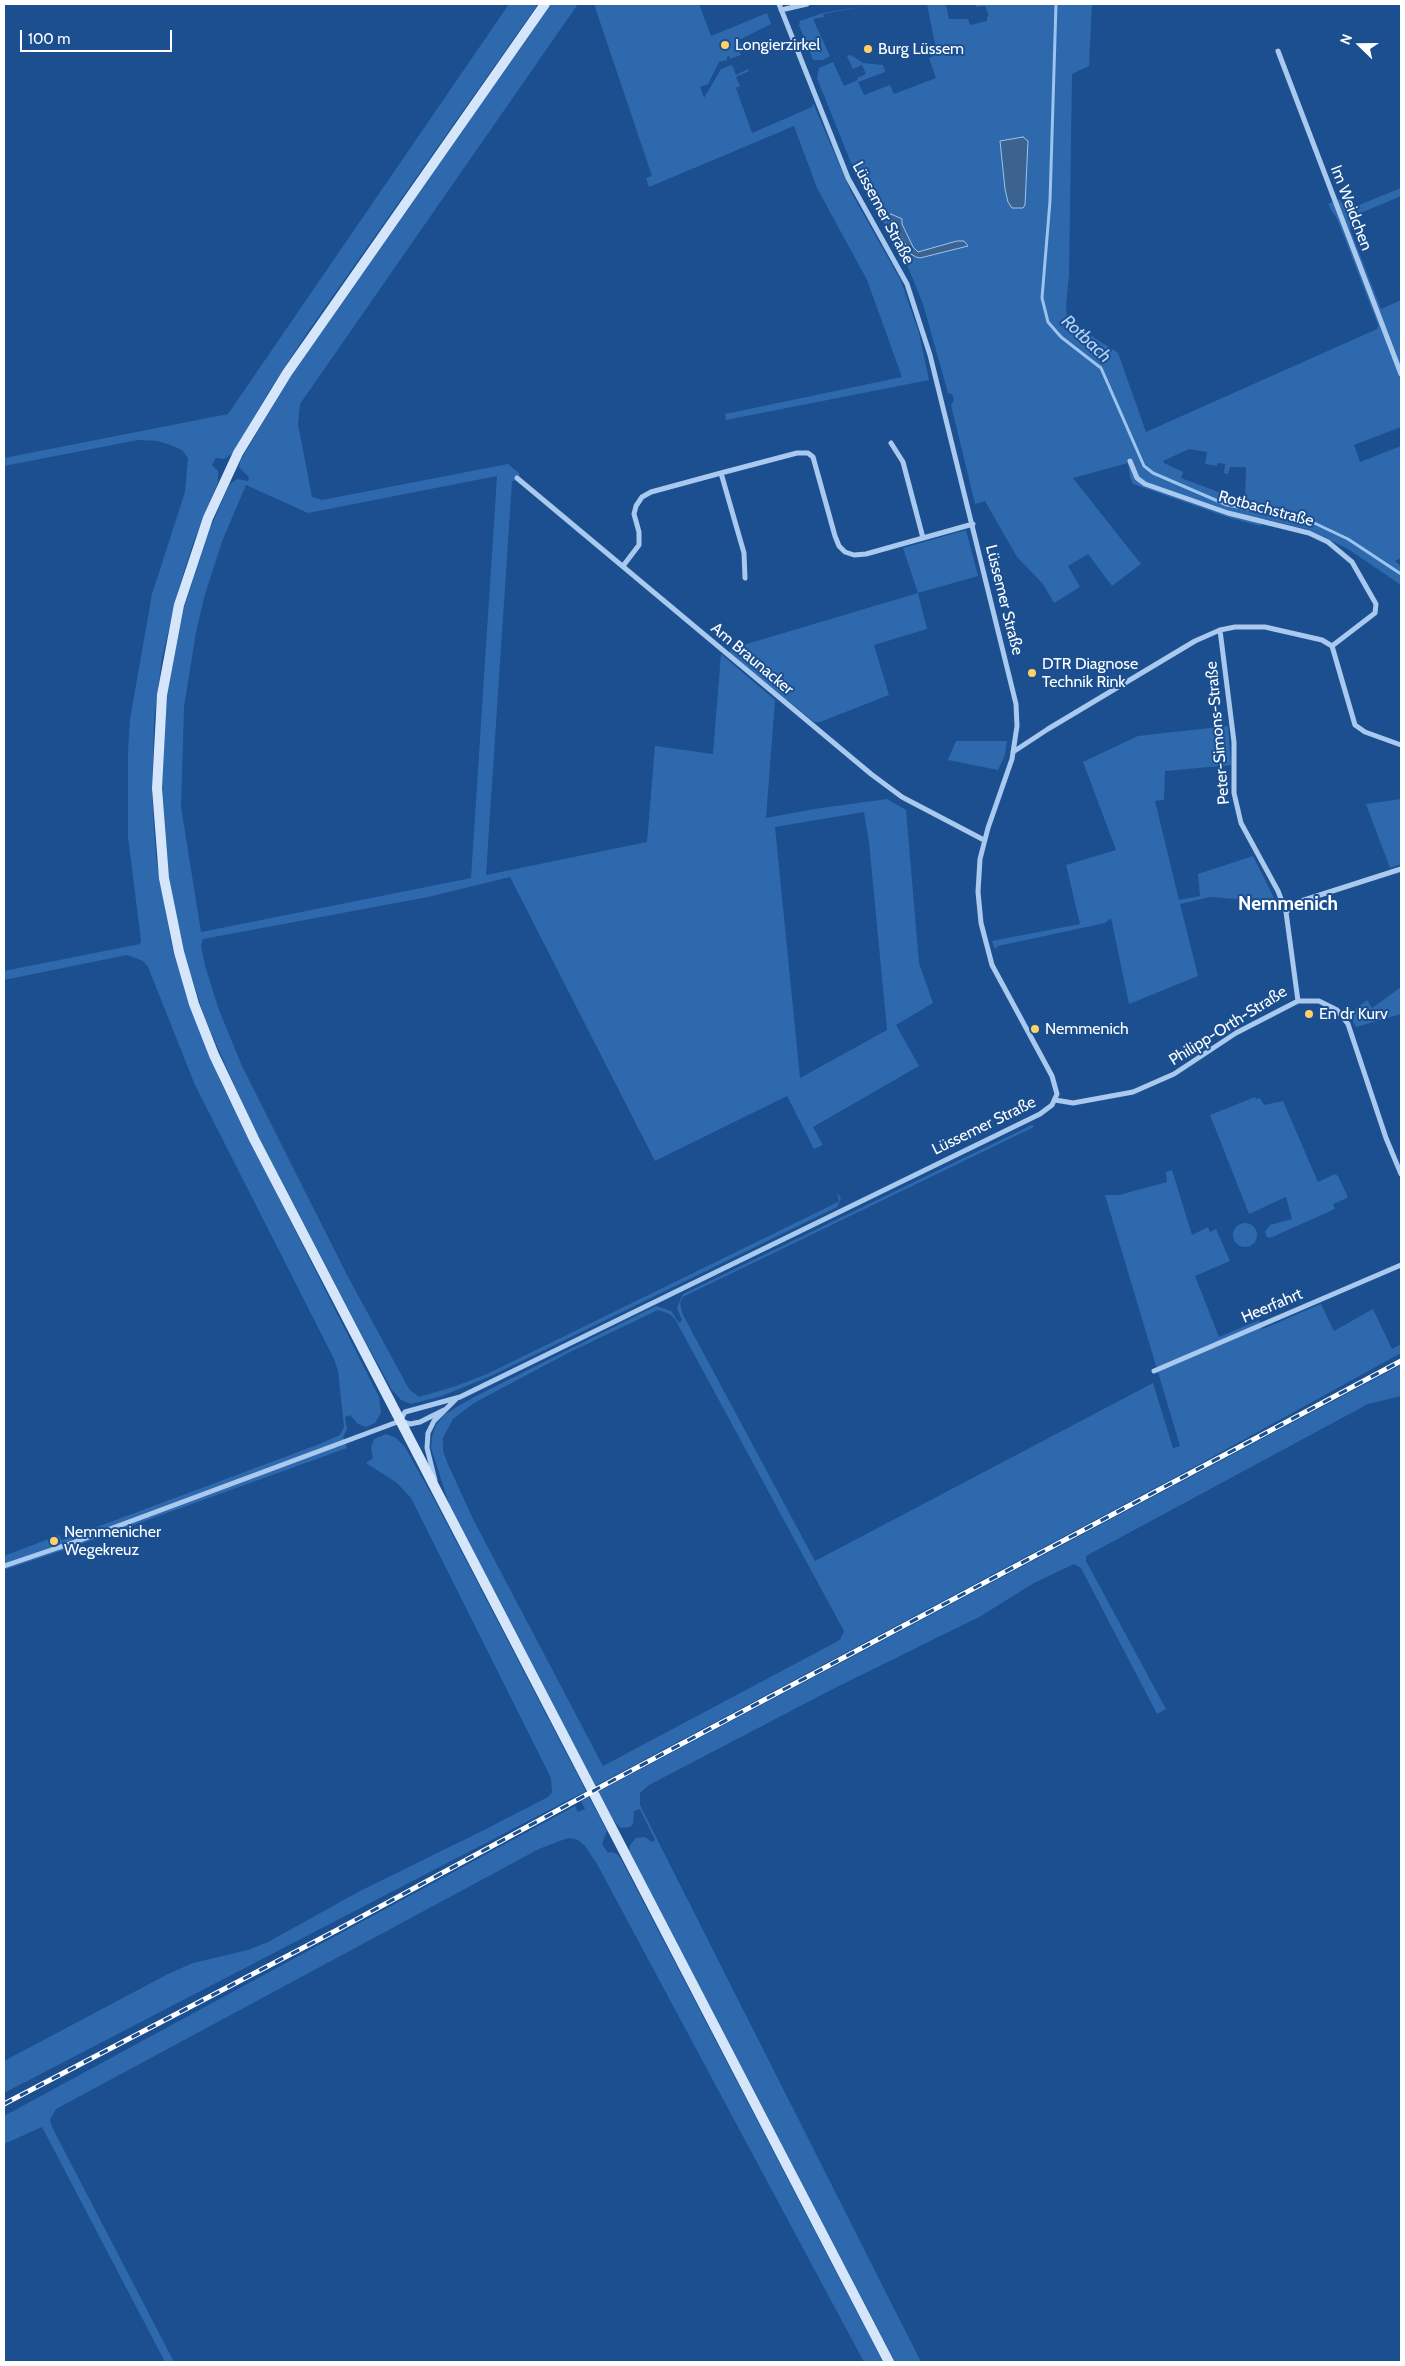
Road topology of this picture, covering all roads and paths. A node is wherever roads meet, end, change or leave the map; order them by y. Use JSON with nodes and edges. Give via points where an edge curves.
{"nodes":[{"id":1,"x":544,"y":4,"type":"edge"},
{"id":2,"x":779,"y":4,"type":"edge"},
{"id":3,"x":807,"y":4,"type":"edge"},
{"id":4,"x":781,"y":10,"type":"junction"},
{"id":5,"x":1278,"y":51,"type":"dead end"},
{"id":6,"x":1401,"y":374,"type":"edge"},
{"id":7,"x":891,"y":442,"type":"dead end"},
{"id":8,"x":1130,"y":461,"type":"dead end"},
{"id":9,"x":721,"y":473,"type":"junction"},
{"id":10,"x":517,"y":478,"type":"dead end"},
{"id":11,"x":973,"y":524,"type":"junction"},
{"id":12,"x":923,"y":538,"type":"junction"},
{"id":13,"x":623,"y":566,"type":"junction"},
{"id":14,"x":744,"y":578,"type":"dead end"},
{"id":15,"x":1220,"y":630,"type":"junction"},
{"id":16,"x":1332,"y":646,"type":"junction"},
{"id":17,"x":1401,"y":745,"type":"edge"},
{"id":18,"x":1013,"y":752,"type":"junction"},
{"id":19,"x":984,"y":840,"type":"junction"},
{"id":20,"x":1401,"y":869,"type":"edge"},
{"id":21,"x":1286,"y":912,"type":"junction"},
{"id":22,"x":1298,"y":1001,"type":"junction"},
{"id":23,"x":1055,"y":1100,"type":"junction"},
{"id":24,"x":1401,"y":1174,"type":"edge"},
{"id":25,"x":1401,"y":1265,"type":"edge"},
{"id":26,"x":1154,"y":1372,"type":"dead end"},
{"id":27,"x":460,"y":1397,"type":"junction"},
{"id":28,"x":444,"y":1410,"type":"junction"},
{"id":29,"x":400,"y":1421,"type":"junction"},
{"id":30,"x":441,"y":1501,"type":"junction"},
{"id":31,"x":4,"y":1566,"type":"edge"},
{"id":32,"x":890,"y":2362,"type":"edge"}],
"edges":[{"from":1,"to":29,"type":"street","via":[[297,356],[238,453],[208,518],[189,570],[171,641],[160,714],[157,788],[161,860],[174,930],[194,1004],[254,1139]]},
{"from":2,"to":4,"type":"street","name":"Lüssemer Straße"},
{"from":3,"to":4,"type":"street"},
{"from":4,"to":11,"type":"street","name":"Lüssemer Straße","via":[[848,178],[899,268],[913,301]]},
{"from":5,"to":6,"type":"street","name":"Im Weidchen"},
{"from":7,"to":12,"type":"street","via":[[903,462]]},
{"from":8,"to":16,"type":"street","name":"Rotbachstraße","via":[[1137,478],[1144,484],[1228,513],[1315,535],[1352,562],[1376,604],[1375,613]]},
{"from":9,"to":12,"type":"street","via":[[808,453],[815,460],[837,541],[845,552],[866,554]]},
{"from":9,"to":13,"type":"street","via":[[642,497],[634,514],[639,545]]},
{"from":9,"to":14,"type":"street","via":[[744,553]]},
{"from":10,"to":13,"type":"street","name":"Am Braunacker"},
{"from":11,"to":12,"type":"street"},
{"from":11,"to":18,"type":"street","name":"Lüssemer Straße","via":[[1014,693],[1017,726]]},
{"from":13,"to":19,"type":"street","name":"Am Braunacker","via":[[871,774],[902,797]]},
{"from":15,"to":16,"type":"street","via":[[1265,627],[1322,640]]},
{"from":15,"to":18,"type":"street","via":[[1195,641]]},
{"from":15,"to":21,"type":"street","name":"Peter-Simons-Straße","via":[[1234,742],[1234,793],[1241,823]]},
{"from":16,"to":17,"type":"street","via":[[1355,725]]},
{"from":18,"to":19,"type":"street","name":"Lüssemer Straße"},
{"from":19,"to":23,"type":"street","name":"Lüssemer Straße","via":[[978,892],[986,946],[997,976],[1056,1083]]},
{"from":20,"to":21,"type":"street","via":[[1298,902]]},
{"from":21,"to":22,"type":"street","name":"Philipp-Orth-Straße"},
{"from":22,"to":23,"type":"street","name":"Philipp-Orth-Straße","via":[[1236,1033],[1174,1074],[1133,1092],[1073,1103]]},
{"from":22,"to":24,"type":"street","via":[[1323,1002],[1347,1021]]},
{"from":23,"to":27,"type":"street","name":"Lüssemer Straße","via":[[1040,1114]]},
{"from":25,"to":26,"type":"street","name":"Heerfahrt"},
{"from":27,"to":28,"type":"street"},
{"from":27,"to":29,"type":"street","via":[[405,1412]]},
{"from":28,"to":29,"type":"street","via":[[420,1422]]},
{"from":28,"to":30,"type":"street","via":[[432,1424],[427,1443]]},
{"from":29,"to":30,"type":"street"},
{"from":29,"to":31,"type":"street"},
{"from":30,"to":32,"type":"street"}]}
